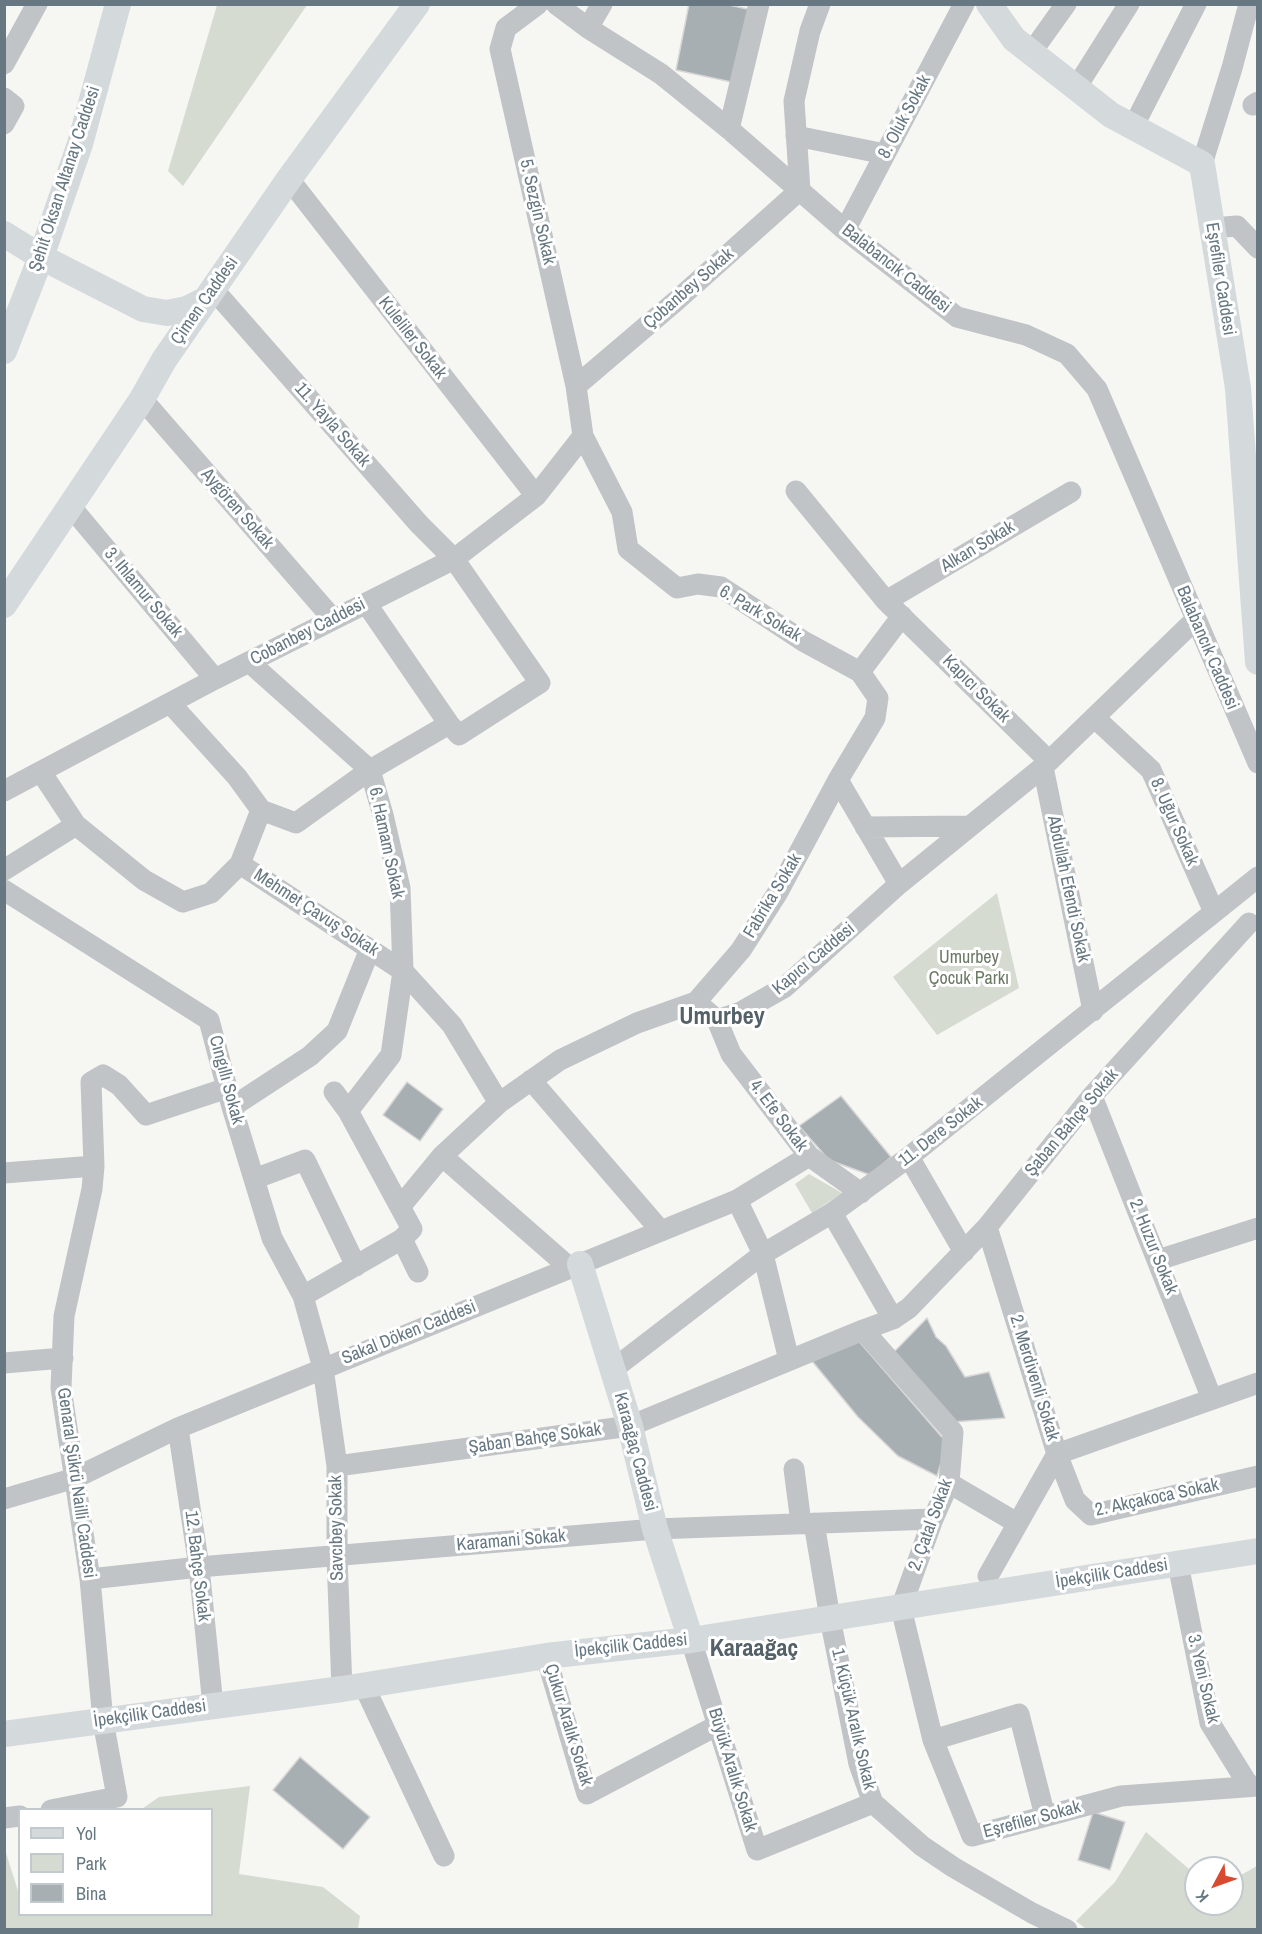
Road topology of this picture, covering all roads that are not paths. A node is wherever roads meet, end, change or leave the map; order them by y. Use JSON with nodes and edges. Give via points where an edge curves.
{"nodes":[{"id":1,"x":37,"y":4,"type":"edge"},
{"id":2,"x":118,"y":4,"type":"edge"},
{"id":3,"x":417,"y":4,"type":"edge"},
{"id":4,"x":538,"y":4,"type":"edge"},
{"id":5,"x":556,"y":4,"type":"edge"},
{"id":6,"x":602,"y":4,"type":"edge"},
{"id":7,"x":759,"y":4,"type":"edge"},
{"id":8,"x":820,"y":4,"type":"edge"},
{"id":9,"x":964,"y":4,"type":"edge"},
{"id":10,"x":989,"y":4,"type":"edge"},
{"id":11,"x":1066,"y":4,"type":"edge"},
{"id":12,"x":1129,"y":4,"type":"edge"},
{"id":13,"x":1196,"y":4,"type":"edge"},
{"id":14,"x":1249,"y":4,"type":"edge"},
{"id":15,"x":588,"y":28,"type":"junction"},
{"id":16,"x":1031,"y":53,"type":"junction"},
{"id":17,"x":4,"y":64,"type":"edge"},
{"id":18,"x":1076,"y":88,"type":"junction"},
{"id":19,"x":4,"y":98,"type":"edge"},
{"id":20,"x":4,"y":124,"type":"edge"},
{"id":21,"x":1133,"y":127,"type":"junction"},
{"id":22,"x":729,"y":129,"type":"junction"},
{"id":23,"x":796,"y":136,"type":"junction"},
{"id":24,"x":885,"y":154,"type":"junction"},
{"id":25,"x":1202,"y":164,"type":"junction"},
{"id":26,"x":289,"y":179,"type":"junction"},
{"id":27,"x":800,"y":190,"type":"junction"},
{"id":28,"x":1212,"y":228,"type":"junction"},
{"id":29,"x":845,"y":230,"type":"junction"},
{"id":30,"x":4,"y":234,"type":"edge"},
{"id":31,"x":1257,"y":248,"type":"edge"},
{"id":32,"x":41,"y":257,"type":"junction"},
{"id":33,"x":209,"y":295,"type":"junction"},
{"id":34,"x":143,"y":309,"type":"junction"},
{"id":35,"x":4,"y":351,"type":"edge"},
{"id":36,"x":164,"y":360,"type":"junction"},
{"id":37,"x":576,"y":386,"type":"junction"},
{"id":38,"x":142,"y":399,"type":"junction"},
{"id":39,"x":583,"y":436,"type":"junction"},
{"id":40,"x":796,"y":491,"type":"dead end"},
{"id":41,"x":1071,"y":492,"type":"dead end"},
{"id":42,"x":536,"y":496,"type":"junction"},
{"id":43,"x":71,"y":507,"type":"junction"},
{"id":44,"x":454,"y":559,"type":"junction"},
{"id":45,"x":886,"y":601,"type":"junction"},
{"id":46,"x":366,"y":603,"type":"junction"},
{"id":47,"x":4,"y":605,"type":"edge"},
{"id":48,"x":902,"y":616,"type":"junction"},
{"id":49,"x":333,"y":619,"type":"junction"},
{"id":50,"x":1195,"y":620,"type":"junction"},
{"id":51,"x":249,"y":662,"type":"junction"},
{"id":52,"x":1257,"y":662,"type":"edge"},
{"id":53,"x":860,"y":672,"type":"junction"},
{"id":54,"x":216,"y":679,"type":"junction"},
{"id":55,"x":170,"y":703,"type":"junction"},
{"id":56,"x":1095,"y":718,"type":"junction"},
{"id":57,"x":448,"y":724,"type":"junction"},
{"id":58,"x":1257,"y":763,"type":"edge"},
{"id":59,"x":1046,"y":764,"type":"junction"},
{"id":60,"x":370,"y":770,"type":"junction"},
{"id":61,"x":41,"y":772,"type":"junction"},
{"id":62,"x":838,"y":780,"type":"junction"},
{"id":63,"x":4,"y":791,"type":"edge"},
{"id":64,"x":261,"y":810,"type":"junction"},
{"id":65,"x":76,"y":825,"type":"junction"},
{"id":66,"x":970,"y":826,"type":"junction"},
{"id":67,"x":865,"y":827,"type":"junction"},
{"id":68,"x":240,"y":864,"type":"junction"},
{"id":69,"x":4,"y":870,"type":"edge"},
{"id":70,"x":1257,"y":877,"type":"edge"},
{"id":71,"x":899,"y":884,"type":"junction"},
{"id":72,"x":4,"y":890,"type":"edge"},
{"id":73,"x":1214,"y":912,"type":"junction"},
{"id":74,"x":1249,"y":923,"type":"dead end"},
{"id":75,"x":370,"y":949,"type":"junction"},
{"id":76,"x":403,"y":971,"type":"junction"},
{"id":77,"x":696,"y":1002,"type":"junction"},
{"id":78,"x":1093,"y":1011,"type":"junction"},
{"id":79,"x":717,"y":1020,"type":"junction"},
{"id":80,"x":531,"y":1080,"type":"junction"},
{"id":81,"x":334,"y":1092,"type":"dead end"},
{"id":82,"x":1092,"y":1096,"type":"junction"},
{"id":83,"x":230,"y":1097,"type":"junction"},
{"id":84,"x":499,"y":1103,"type":"junction"},
{"id":85,"x":348,"y":1111,"type":"junction"},
{"id":86,"x":442,"y":1156,"type":"junction"},
{"id":87,"x":808,"y":1156,"type":"junction"},
{"id":88,"x":909,"y":1157,"type":"junction"},
{"id":89,"x":94,"y":1166,"type":"junction"},
{"id":90,"x":4,"y":1173,"type":"edge"},
{"id":91,"x":254,"y":1179,"type":"junction"},
{"id":92,"x":861,"y":1193,"type":"junction"},
{"id":93,"x":737,"y":1200,"type":"junction"},
{"id":94,"x":400,"y":1207,"type":"junction"},
{"id":95,"x":832,"y":1213,"type":"junction"},
{"id":96,"x":987,"y":1227,"type":"junction"},
{"id":97,"x":1257,"y":1228,"type":"edge"},
{"id":98,"x":661,"y":1231,"type":"junction"},
{"id":99,"x":402,"y":1239,"type":"junction"},
{"id":100,"x":964,"y":1252,"type":"junction"},
{"id":101,"x":763,"y":1254,"type":"junction"},
{"id":102,"x":1158,"y":1260,"type":"junction"},
{"id":103,"x":356,"y":1266,"type":"junction"},
{"id":104,"x":575,"y":1266,"type":"junction"},
{"id":105,"x":418,"y":1272,"type":"dead end"},
{"id":106,"x":303,"y":1296,"type":"junction"},
{"id":107,"x":893,"y":1319,"type":"junction"},
{"id":108,"x":863,"y":1330,"type":"junction"},
{"id":109,"x":63,"y":1358,"type":"junction"},
{"id":110,"x":789,"y":1360,"type":"junction"},
{"id":111,"x":4,"y":1363,"type":"edge"},
{"id":112,"x":323,"y":1368,"type":"junction"},
{"id":113,"x":612,"y":1370,"type":"junction"},
{"id":114,"x":1257,"y":1383,"type":"edge"},
{"id":115,"x":1212,"y":1399,"type":"junction"},
{"id":116,"x":630,"y":1426,"type":"junction"},
{"id":117,"x":178,"y":1428,"type":"junction"},
{"id":118,"x":1057,"y":1454,"type":"junction"},
{"id":119,"x":337,"y":1466,"type":"junction"},
{"id":120,"x":794,"y":1469,"type":"dead end"},
{"id":121,"x":1257,"y":1476,"type":"edge"},
{"id":122,"x":75,"y":1478,"type":"junction"},
{"id":123,"x":948,"y":1483,"type":"junction"},
{"id":124,"x":4,"y":1499,"type":"edge"},
{"id":125,"x":933,"y":1519,"type":"junction"},
{"id":126,"x":807,"y":1523,"type":"junction"},
{"id":127,"x":1017,"y":1523,"type":"junction"},
{"id":128,"x":655,"y":1529,"type":"junction"},
{"id":129,"x":1257,"y":1551,"type":"edge"},
{"id":130,"x":337,"y":1557,"type":"junction"},
{"id":131,"x":1178,"y":1564,"type":"junction"},
{"id":132,"x":199,"y":1567,"type":"junction"},
{"id":133,"x":988,"y":1576,"type":"dead end"},
{"id":134,"x":90,"y":1579,"type":"junction"},
{"id":135,"x":901,"y":1608,"type":"junction"},
{"id":136,"x":830,"y":1618,"type":"junction"},
{"id":137,"x":691,"y":1640,"type":"junction"},
{"id":138,"x":546,"y":1656,"type":"junction"},
{"id":139,"x":353,"y":1688,"type":"junction"},
{"id":140,"x":213,"y":1706,"type":"junction"},
{"id":141,"x":103,"y":1720,"type":"junction"},
{"id":142,"x":718,"y":1725,"type":"junction"},
{"id":143,"x":4,"y":1734,"type":"edge"},
{"id":144,"x":933,"y":1740,"type":"junction"},
{"id":145,"x":1253,"y":1786,"type":"edge"},
{"id":146,"x":873,"y":1803,"type":"junction"},
{"id":147,"x":56,"y":1808,"type":"edge"},
{"id":148,"x":1045,"y":1816,"type":"junction"},
{"id":149,"x":444,"y":1856,"type":"dead end"},
{"id":150,"x":1067,"y":1929,"type":"edge"}],
"edges":[{"from":1,"to":17,"type":"street"},
{"from":2,"to":32,"type":"main road","name":"Şehit Oksan Altanay Caddesi","via":[[80,144]]},
{"from":3,"to":26,"type":"main road","name":"Çimen Caddesi"},
{"from":4,"to":37,"type":"street","name":"5. Sezgin Sokak","via":[[506,28],[500,49]]},
{"from":5,"to":15,"type":"street","name":"Balabancık Caddesi"},
{"from":6,"to":15,"type":"street"},
{"from":7,"to":22,"type":"street"},
{"from":8,"to":23,"type":"street","via":[[794,101]]},
{"from":9,"to":24,"type":"street","name":"8. Oluk Sokak"},
{"from":10,"to":16,"type":"main road","via":[[1014,39]]},
{"from":11,"to":16,"type":"street"},
{"from":12,"to":18,"type":"street"},
{"from":13,"to":21,"type":"street"},
{"from":14,"to":25,"type":"street"},
{"from":15,"to":22,"type":"street","name":"Balabancık Caddesi","via":[[661,74]]},
{"from":16,"to":18,"type":"main road"},
{"from":18,"to":21,"type":"main road"},
{"from":19,"to":20,"type":"street","via":[[14,106]]},
{"from":21,"to":25,"type":"main road"},
{"from":22,"to":27,"type":"street","name":"Balabancık Caddesi"},
{"from":23,"to":24,"type":"street"},
{"from":23,"to":27,"type":"street"},
{"from":24,"to":29,"type":"street","name":"8. Oluk Sokak"},
{"from":25,"to":28,"type":"main road","name":"Eşrefiler Caddesi"},
{"from":26,"to":33,"type":"main road","name":"Çimen Caddesi"},
{"from":26,"to":42,"type":"street","name":"Kuleliler Sokak"},
{"from":27,"to":29,"type":"street","name":"Balabancık Caddesi"},
{"from":27,"to":37,"type":"street","name":"Çobanbey Sokak"},
{"from":28,"to":31,"type":"street","via":[[1238,226]]},
{"from":28,"to":52,"type":"main road","name":"Eşrefiler Caddesi","via":[[1238,388]]},
{"from":29,"to":50,"type":"street","name":"Balabancık Caddesi","via":[[957,317],[1026,335],[1067,354],[1097,389]]},
{"from":30,"to":32,"type":"main road"},
{"from":32,"to":34,"type":"main road"},
{"from":32,"to":35,"type":"main road","name":"Şehit Oksan Altanay Caddesi"},
{"from":33,"to":34,"type":"main road","via":[[186,309],[166,313]]},
{"from":33,"to":36,"type":"main road","name":"Çimen Caddesi"},
{"from":33,"to":44,"type":"street","name":"11. Yayla Sokak"},
{"from":34,"to":36,"type":"main road","via":[[162,341]]},
{"from":36,"to":38,"type":"main road","name":"Çimen Caddesi"},
{"from":37,"to":39,"type":"street","name":"5. Sezgin Sokak"},
{"from":38,"to":43,"type":"main road","name":"Çimen Caddesi"},
{"from":38,"to":49,"type":"street","name":"Aygören Sokak"},
{"from":39,"to":42,"type":"street","name":"Cobanbey Caddesi"},
{"from":39,"to":53,"type":"street","name":"6. Park Sokak","via":[[622,512],[628,549],[677,588],[698,584],[722,587]]},
{"from":40,"to":45,"type":"street","name":"Kapıcı Sokak"},
{"from":41,"to":45,"type":"street","name":"Alkan Sokak"},
{"from":42,"to":44,"type":"street","name":"Cobanbey Caddesi"},
{"from":43,"to":47,"type":"main road","name":"Çimen Caddesi"},
{"from":43,"to":54,"type":"street","name":"3. Ihlamur Sokak"},
{"from":44,"to":46,"type":"street","name":"Cobanbey Caddesi"},
{"from":44,"to":57,"type":"street","name":"11. Yayla Sokak","via":[[540,683],[459,735]]},
{"from":45,"to":48,"type":"street","name":"Kapıcı Sokak"},
{"from":46,"to":49,"type":"street","name":"Cobanbey Caddesi"},
{"from":46,"to":57,"type":"street"},
{"from":48,"to":53,"type":"street"},
{"from":48,"to":59,"type":"street","name":"Kapıcı Sokak"},
{"from":49,"to":51,"type":"street","name":"Cobanbey Caddesi"},
{"from":50,"to":56,"type":"street","name":"Kapıcı Caddesi"},
{"from":50,"to":58,"type":"street","name":"Balabancık Caddesi"},
{"from":51,"to":54,"type":"street","name":"Cobanbey Caddesi"},
{"from":51,"to":60,"type":"street","name":"6. Hamam Sokak"},
{"from":53,"to":62,"type":"street","name":"6. Park Sokak","via":[[878,698],[875,718]]},
{"from":54,"to":55,"type":"street","name":"Cobanbey Caddesi"},
{"from":55,"to":61,"type":"street","name":"Cobanbey Caddesi"},
{"from":55,"to":64,"type":"street","via":[[237,777]]},
{"from":56,"to":59,"type":"street","name":"Kapıcı Caddesi"},
{"from":56,"to":73,"type":"street","name":"8. Uğur Sokak","via":[[1151,770]]},
{"from":57,"to":60,"type":"street"},
{"from":59,"to":66,"type":"street","name":"Kapıcı Caddesi"},
{"from":59,"to":78,"type":"street","name":"Abdullah Efendi Sokak"},
{"from":60,"to":64,"type":"street","via":[[296,823]]},
{"from":60,"to":76,"type":"street","name":"6. Hamam Sokak","via":[[400,888]]},
{"from":61,"to":63,"type":"street","name":"Cobanbey Caddesi"},
{"from":61,"to":65,"type":"street","name":"Mehmet Çavuş Sokak"},
{"from":62,"to":67,"type":"street"},
{"from":62,"to":77,"type":"street","name":"Fabrika Sokak","via":[[778,892],[741,950]]},
{"from":64,"to":68,"type":"street"},
{"from":65,"to":68,"type":"street","name":"Mehmet Çavuş Sokak","via":[[144,880],[183,902],[211,893]]},
{"from":65,"to":69,"type":"street"},
{"from":66,"to":67,"type":"street"},
{"from":66,"to":71,"type":"street","name":"Kapıcı Caddesi"},
{"from":67,"to":71,"type":"street"},
{"from":68,"to":75,"type":"street","name":"Mehmet Çavuş Sokak"},
{"from":70,"to":73,"type":"street","name":"11. Dere Sokak"},
{"from":71,"to":79,"type":"street","name":"Kapıcı Caddesi","via":[[785,987],[741,1012]]},
{"from":72,"to":83,"type":"street","name":"Cıngıllı Sokak","via":[[209,1020]]},
{"from":73,"to":78,"type":"street","name":"11. Dere Sokak"},
{"from":74,"to":82,"type":"street","name":"Şaban Bahçe Sokak"},
{"from":75,"to":76,"type":"street","name":"Mehmet Çavuş Sokak"},
{"from":75,"to":83,"type":"street","via":[[337,1031],[310,1056]]},
{"from":76,"to":84,"type":"street","name":"Mehmet Çavuş Sokak","via":[[452,1025]]},
{"from":76,"to":85,"type":"street","name":"6. Hamam Sokak","via":[[391,1055]]},
{"from":77,"to":79,"type":"street"},
{"from":77,"to":80,"type":"street","via":[[637,1023],[560,1060]]},
{"from":78,"to":88,"type":"street","name":"11. Dere Sokak"},
{"from":79,"to":87,"type":"street","name":"4. Efe Sokak","via":[[731,1054]]},
{"from":80,"to":84,"type":"street"},
{"from":80,"to":98,"type":"street"},
{"from":81,"to":85,"type":"street"},
{"from":82,"to":96,"type":"street","name":"Şaban Bahçe Sokak"},
{"from":82,"to":102,"type":"street","name":"2. Huzur Sokak"},
{"from":83,"to":89,"type":"street","name":"Genaral Şükrü Nailli Caddesi","via":[[146,1115],[119,1085],[102,1075],[91,1082]]},
{"from":83,"to":91,"type":"street","name":"Cıngıllı Sokak"},
{"from":84,"to":86,"type":"street"},
{"from":85,"to":94,"type":"street"},
{"from":86,"to":94,"type":"street"},
{"from":86,"to":104,"type":"street"},
{"from":87,"to":92,"type":"street","name":"4. Efe Sokak"},
{"from":87,"to":93,"type":"street","name":"Sakal Döken Caddesi"},
{"from":88,"to":92,"type":"street","name":"11. Dere Sokak"},
{"from":88,"to":100,"type":"street"},
{"from":89,"to":90,"type":"street"},
{"from":89,"to":109,"type":"street","name":"Genaral Şükrü Nailli Caddesi","via":[[64,1316]]},
{"from":91,"to":103,"type":"street","via":[[305,1160]]},
{"from":91,"to":106,"type":"street","name":"Cıngıllı Sokak","via":[[272,1238]]},
{"from":92,"to":95,"type":"street","name":"11. Dere Sokak"},
{"from":93,"to":98,"type":"street","name":"Sakal Döken Caddesi"},
{"from":93,"to":101,"type":"street"},
{"from":94,"to":99,"type":"street","via":[[412,1229]]},
{"from":95,"to":101,"type":"street","name":"11. Dere Sokak"},
{"from":95,"to":107,"type":"street"},
{"from":96,"to":100,"type":"street","name":"Şaban Bahçe Sokak"},
{"from":96,"to":118,"type":"street","name":"2. Merdivenli Sokak"},
{"from":97,"to":102,"type":"street"},
{"from":98,"to":104,"type":"street","name":"Sakal Döken Caddesi"},
{"from":99,"to":103,"type":"street"},
{"from":99,"to":105,"type":"street"},
{"from":100,"to":107,"type":"street","name":"Şaban Bahçe Sokak"},
{"from":101,"to":110,"type":"street"},
{"from":101,"to":113,"type":"street","name":"11. Dere Sokak"},
{"from":102,"to":115,"type":"street","name":"2. Huzur Sokak"},
{"from":103,"to":106,"type":"street"},
{"from":104,"to":112,"type":"street","name":"Sakal Döken Caddesi"},
{"from":104,"to":113,"type":"main road","name":"Karaağaç Caddesi"},
{"from":106,"to":112,"type":"street","name":"Cıngıllı Sokak"},
{"from":107,"to":108,"type":"street","name":"Şaban Bahçe Sokak"},
{"from":108,"to":110,"type":"street","name":"Şaban Bahçe Sokak"},
{"from":108,"to":123,"type":"street","name":"2. Çatal Sokak","via":[[953,1432]]},
{"from":109,"to":111,"type":"street"},
{"from":109,"to":122,"type":"street","name":"Genaral Şükrü Nailli Caddesi","via":[[62,1388]]},
{"from":110,"to":116,"type":"street","name":"Şaban Bahçe Sokak"},
{"from":112,"to":117,"type":"street","name":"Sakal Döken Caddesi"},
{"from":112,"to":119,"type":"street","name":"Savcıbey Sokak"},
{"from":113,"to":116,"type":"main road","name":"Karaağaç Caddesi"},
{"from":114,"to":115,"type":"street"},
{"from":115,"to":118,"type":"street"},
{"from":116,"to":119,"type":"street","name":"Şaban Bahçe Sokak"},
{"from":116,"to":128,"type":"main road","name":"Karaağaç Caddesi"},
{"from":117,"to":122,"type":"street","name":"Sakal Döken Caddesi"},
{"from":117,"to":132,"type":"street","name":"12. Bahçe Sokak"},
{"from":118,"to":121,"type":"street","name":"2. Akçakoca Sokak","via":[[1075,1500],[1091,1515]]},
{"from":118,"to":127,"type":"street","name":"2. Merdivenli Sokak"},
{"from":119,"to":130,"type":"street","name":"Savcıbey Sokak"},
{"from":120,"to":126,"type":"street","name":"1. Küçük Aralık Sokak"},
{"from":122,"to":124,"type":"street","name":"Sakal Döken Caddesi"},
{"from":122,"to":134,"type":"street","name":"Genaral Şükrü Nailli Caddesi"},
{"from":123,"to":125,"type":"street","name":"2. Çatal Sokak"},
{"from":123,"to":127,"type":"street"},
{"from":125,"to":126,"type":"street","name":"Karamani Sokak"},
{"from":125,"to":135,"type":"street","name":"2. Çatal Sokak"},
{"from":126,"to":128,"type":"street","name":"Karamani Sokak"},
{"from":126,"to":136,"type":"street","name":"1. Küçük Aralık Sokak"},
{"from":127,"to":133,"type":"street","name":"2. Merdivenli Sokak"},
{"from":128,"to":130,"type":"street","name":"Karamani Sokak"},
{"from":128,"to":137,"type":"main road","name":"Karaağaç Caddesi"},
{"from":129,"to":131,"type":"main road","name":"İpekçilik Caddesi"},
{"from":130,"to":132,"type":"street","name":"Karamani Sokak"},
{"from":130,"to":139,"type":"street","name":"Savcıbey Sokak"},
{"from":131,"to":135,"type":"main road","name":"İpekçilik Caddesi"},
{"from":131,"to":145,"type":"street","name":"3. Yeni Sokak","via":[[1210,1723]]},
{"from":132,"to":134,"type":"street","name":"Karamani Sokak"},
{"from":132,"to":140,"type":"street","name":"12. Bahçe Sokak"},
{"from":134,"to":141,"type":"street","name":"Genaral Şükrü Nailli Caddesi"},
{"from":135,"to":136,"type":"main road","name":"İpekçilik Caddesi"},
{"from":135,"to":144,"type":"street","name":"Eşrefiler Sokak"},
{"from":136,"to":137,"type":"main road","name":"İpekçilik Caddesi"},
{"from":136,"to":146,"type":"street","name":"1. Küçük Aralık Sokak","via":[[859,1764]]},
{"from":137,"to":138,"type":"main road","name":"İpekçilik Caddesi"},
{"from":137,"to":142,"type":"street","name":"Büyük Aralık Sokak"},
{"from":138,"to":139,"type":"main road","name":"İpekçilik Caddesi"},
{"from":138,"to":142,"type":"street","name":"Çukur Aralık Sokak","via":[[587,1794]]},
{"from":139,"to":140,"type":"main road","name":"İpekçilik Caddesi"},
{"from":139,"to":149,"type":"street"},
{"from":140,"to":141,"type":"main road","name":"İpekçilik Caddesi"},
{"from":141,"to":143,"type":"main road","name":"İpekçilik Caddesi"},
{"from":141,"to":147,"type":"street","name":"Genaral Şükrü Nailli Caddesi","via":[[117,1797]]},
{"from":142,"to":146,"type":"street","name":"Büyük Aralık Sokak","via":[[757,1850]]},
{"from":144,"to":148,"type":"street","name":"Eşrefiler Sokak","via":[[972,1836]]},
{"from":144,"to":148,"type":"street","via":[[1019,1714]]},
{"from":145,"to":148,"type":"street","name":"Eşrefiler Sokak","via":[[1121,1796]]},
{"from":146,"to":150,"type":"street","name":"1. Küçük Aralık Sokak","via":[[953,1867],[1022,1908]]}]}
